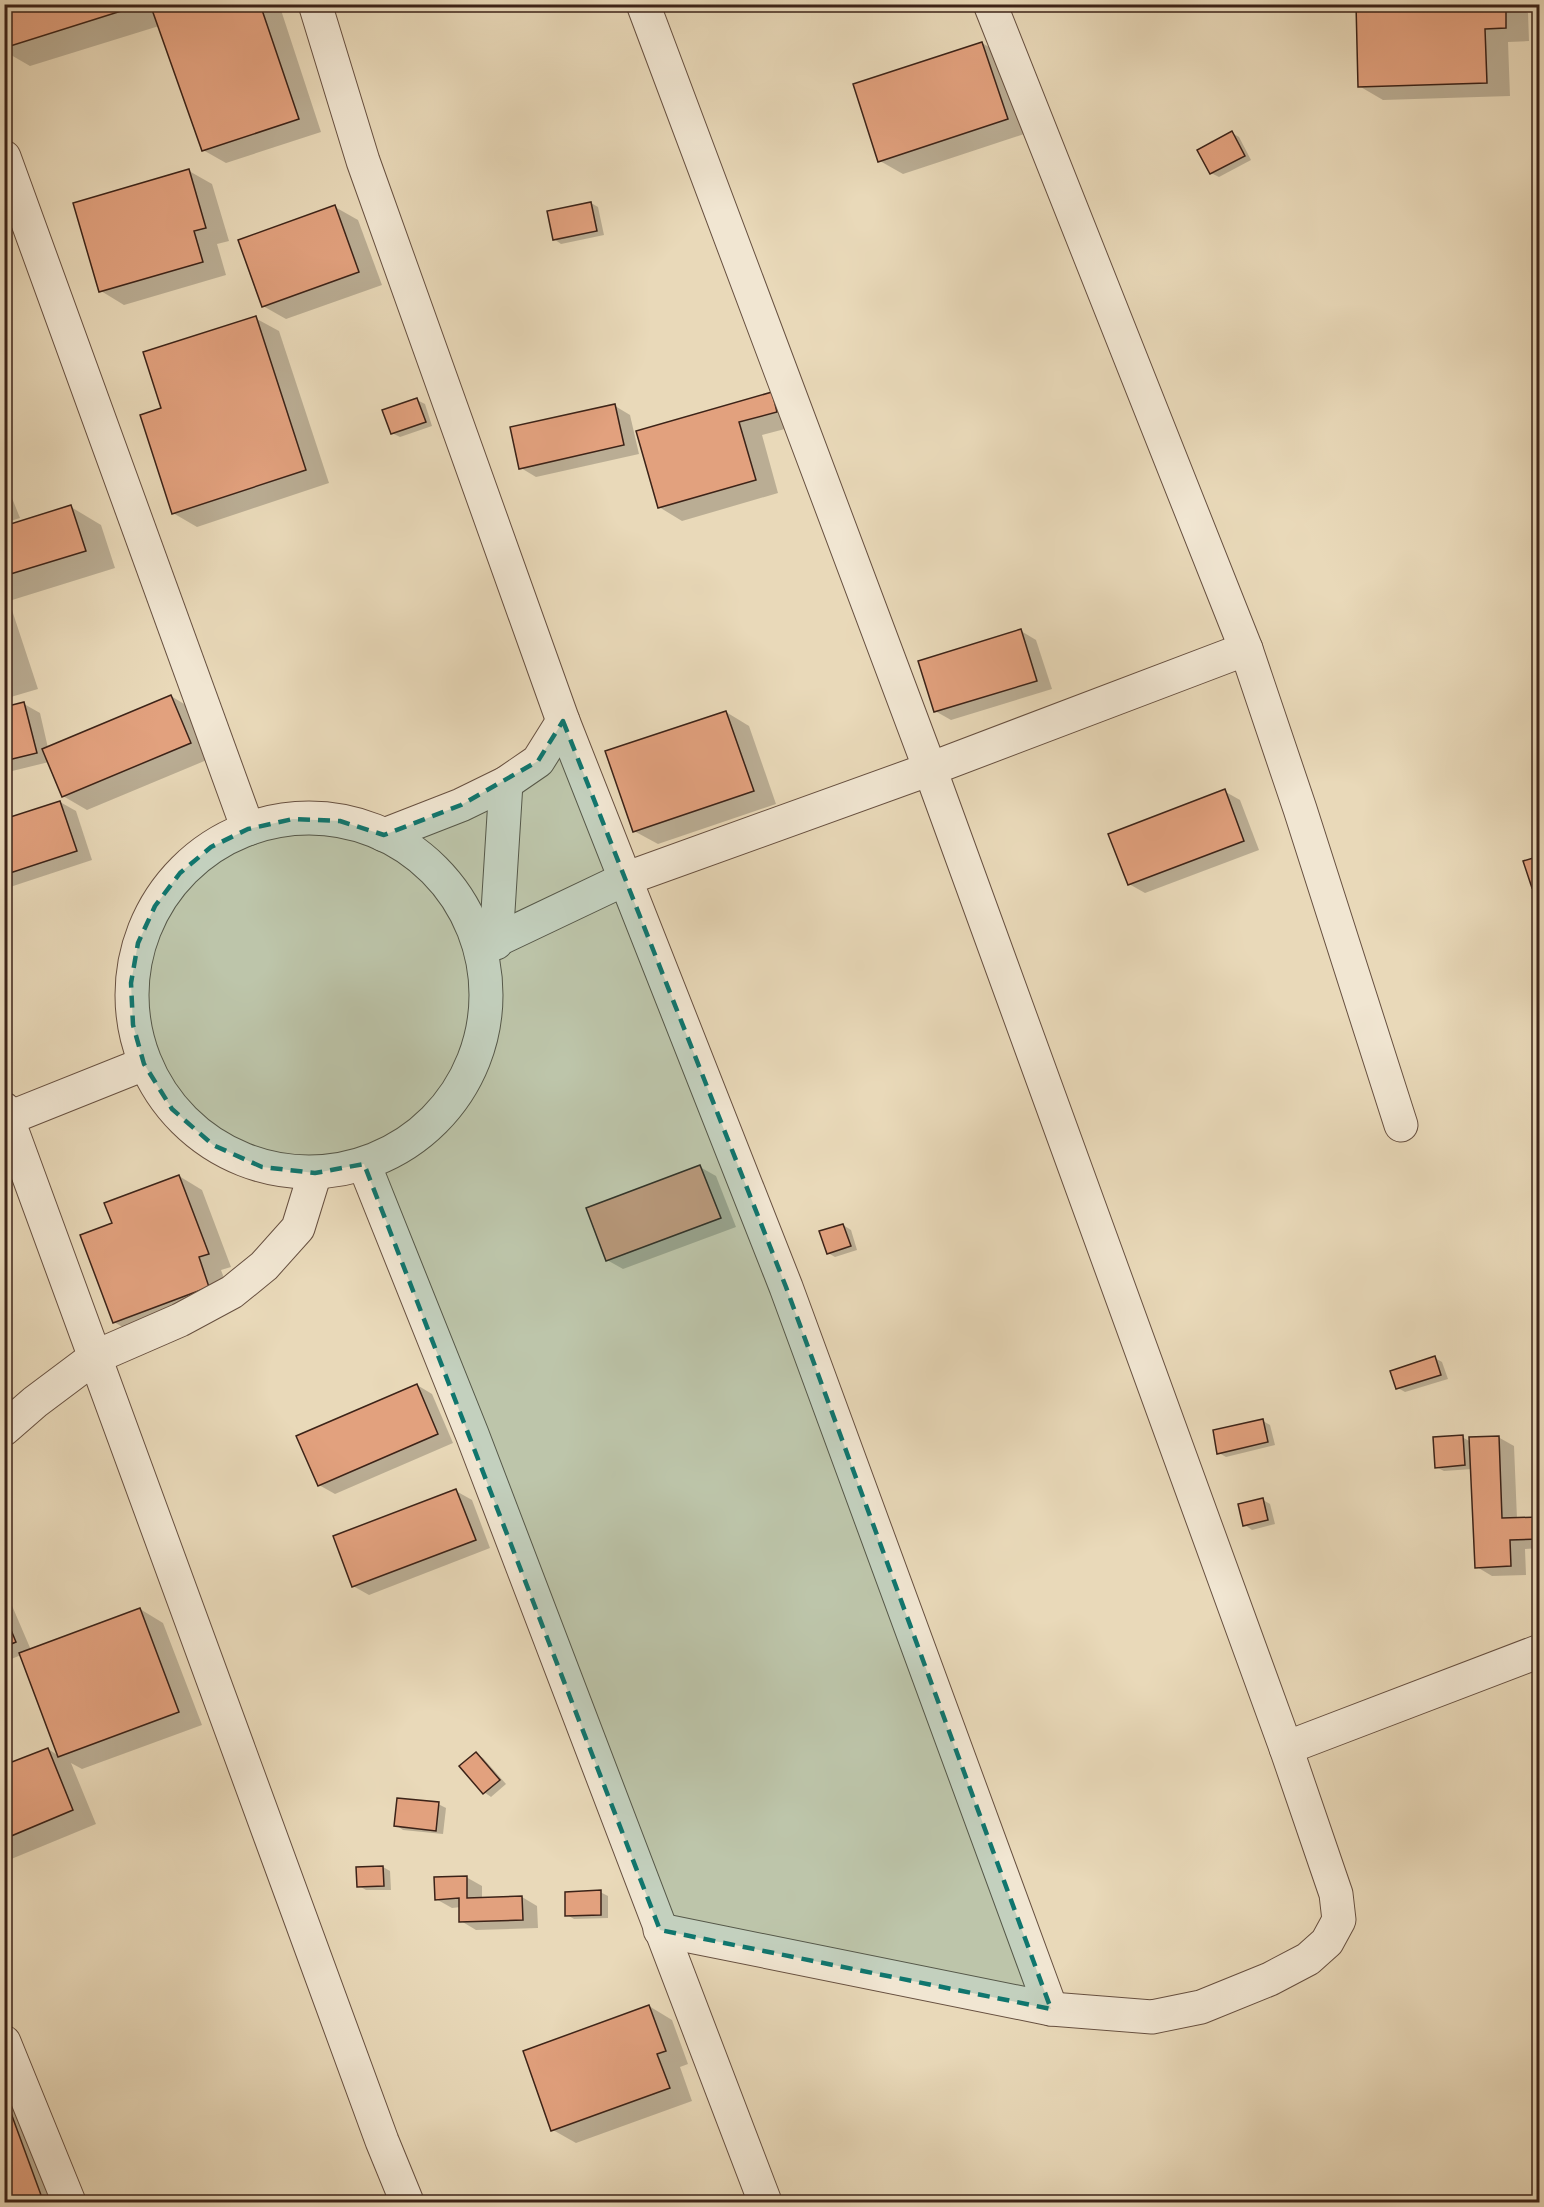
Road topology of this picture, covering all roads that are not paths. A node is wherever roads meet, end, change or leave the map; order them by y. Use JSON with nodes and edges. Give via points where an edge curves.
{"nodes":[{"id":1,"x":315,"y":4,"type":"edge"},
{"id":2,"x":642,"y":4,"type":"edge"},
{"id":3,"x":990,"y":4,"type":"edge"},
{"id":4,"x":4,"y":157,"type":"edge"},
{"id":5,"x":1246,"y":649,"type":"junction"},
{"id":6,"x":563,"y":721,"type":"junction"},
{"id":7,"x":930,"y":769,"type":"junction"},
{"id":8,"x":506,"y":783,"type":"junction"},
{"id":9,"x":248,"y":829,"type":"junction"},
{"id":10,"x":384,"y":835,"type":"junction"},
{"id":11,"x":625,"y":879,"type":"junction"},
{"id":12,"x":488,"y":945,"type":"junction"},
{"id":13,"x":144,"y":1064,"type":"junction"},
{"id":14,"x":6,"y":1116,"type":"edge"},
{"id":15,"x":1401,"y":1125,"type":"dead end"},
{"id":16,"x":364,"y":1164,"type":"junction"},
{"id":17,"x":315,"y":1173,"type":"junction"},
{"id":18,"x":95,"y":1357,"type":"junction"},
{"id":19,"x":4,"y":1429,"type":"edge"},
{"id":20,"x":1539,"y":1651,"type":"edge"},
{"id":21,"x":1287,"y":1748,"type":"junction"},
{"id":22,"x":660,"y":1930,"type":"junction"},
{"id":23,"x":1052,"y":2009,"type":"junction"},
{"id":24,"x":4,"y":2042,"type":"edge"},
{"id":25,"x":61,"y":2200,"type":"edge"},
{"id":26,"x":407,"y":2202,"type":"edge"},
{"id":27,"x":765,"y":2202,"type":"edge"}],
"edges":[{"from":1,"to":6,"type":"street","via":[[363,161]]},
{"from":2,"to":7,"type":"street"},
{"from":3,"to":5,"type":"street"},
{"from":4,"to":9,"type":"street"},
{"from":5,"to":7,"type":"street"},
{"from":5,"to":15,"type":"street"},
{"from":6,"to":8,"type":"street","via":[[538,761]]},
{"from":6,"to":11,"type":"street"},
{"from":7,"to":11,"type":"street"},
{"from":7,"to":21,"type":"street"},
{"from":8,"to":10,"type":"street"},
{"from":8,"to":12,"type":"street"},
{"from":9,"to":10,"type":"street","via":[[294,819],[340,821]]},
{"from":9,"to":13,"type":"street","via":[[211,847],[180,873],[155,906],[138,943],[131,983],[133,1025]]},
{"from":10,"to":12,"type":"street","via":[[426,863],[460,901]]},
{"from":11,"to":12,"type":"street"},
{"from":11,"to":23,"type":"street","via":[[786,1287]]},
{"from":12,"to":16,"type":"street","via":[[482,1037],[465,1079],[440,1116],[405,1144]]},
{"from":13,"to":14,"type":"street"},
{"from":13,"to":17,"type":"street","via":[[172,1109],[213,1144],[262,1167]]},
{"from":14,"to":18,"type":"street"},
{"from":16,"to":17,"type":"street"},
{"from":16,"to":22,"type":"street","via":[[472,1434]]},
{"from":17,"to":18,"type":"street","via":[[298,1228],[264,1266],[232,1292],[180,1320]]},
{"from":18,"to":19,"type":"street"},
{"from":18,"to":26,"type":"street"},
{"from":20,"to":21,"type":"street"},
{"from":21,"to":23,"type":"street","via":[[1336,1894],[1339,1920],[1327,1942],[1308,1959],[1270,1979],[1201,2007],[1152,2017]]},
{"from":22,"to":23,"type":"street"},
{"from":22,"to":27,"type":"street"},
{"from":24,"to":25,"type":"street"}]}
